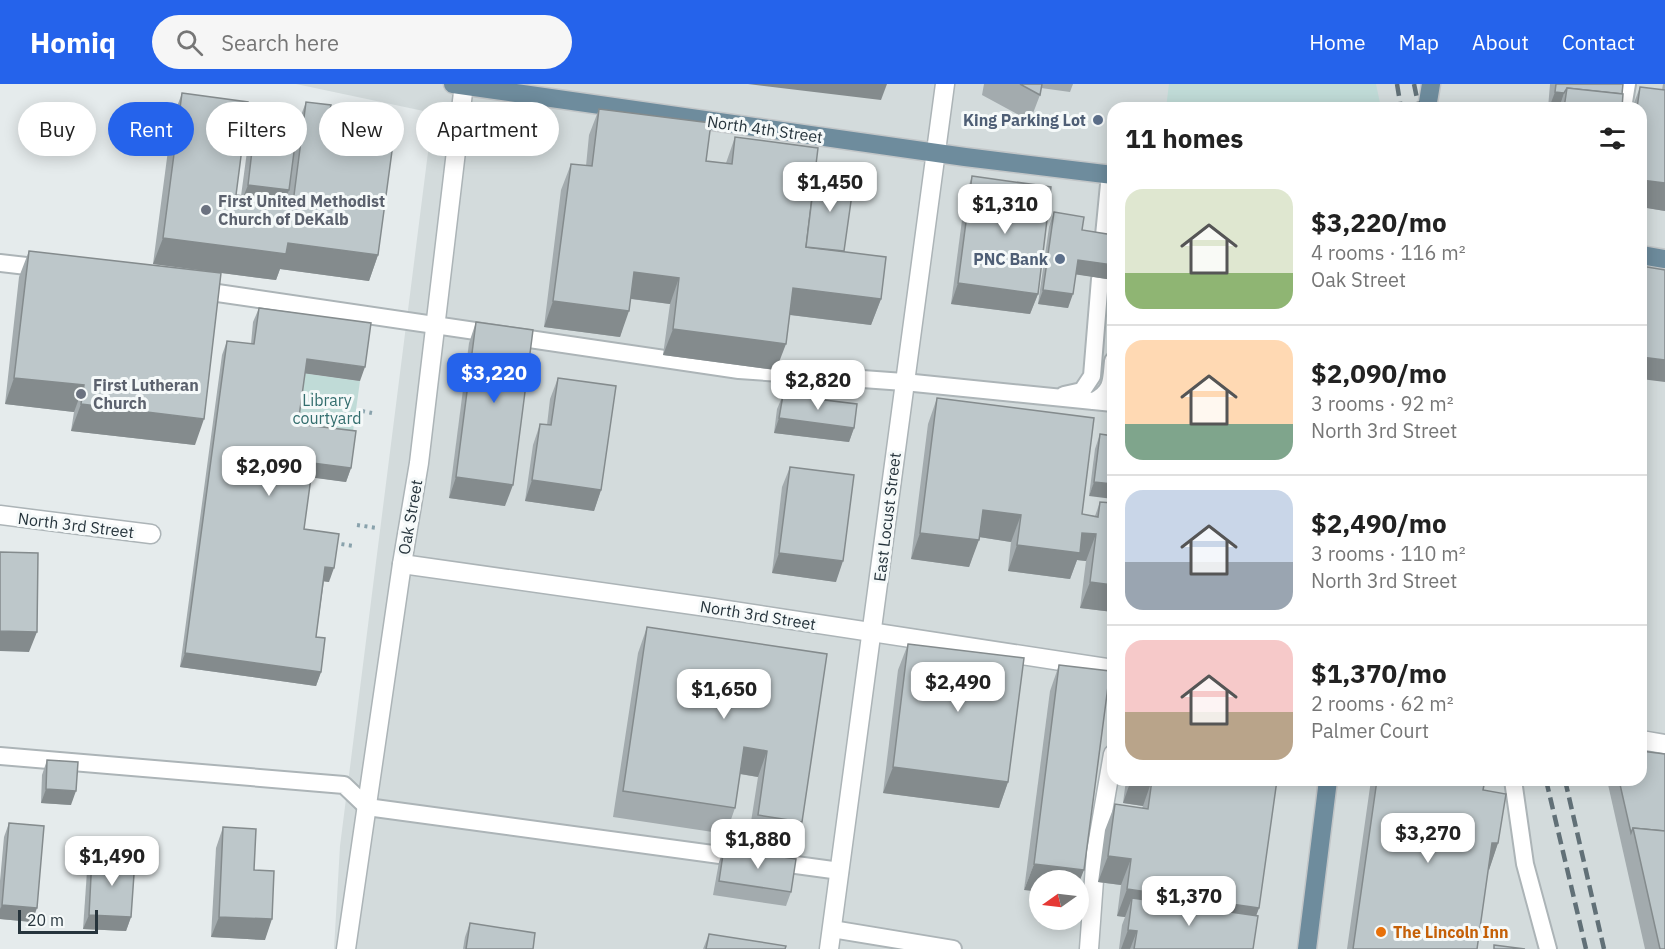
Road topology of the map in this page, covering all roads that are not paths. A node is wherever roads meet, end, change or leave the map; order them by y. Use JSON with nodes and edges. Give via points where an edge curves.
{"nodes":[{"id":1,"x":460,"y":84,"type":"edge"},
{"id":2,"x":945,"y":84,"type":"edge"},
{"id":3,"x":1431,"y":84,"type":"edge"},
{"id":4,"x":1627,"y":84,"type":"edge"},
{"id":5,"x":1429,"y":102,"type":"edge"},
{"id":6,"x":1624,"y":102,"type":"edge"},
{"id":7,"x":936,"y":153,"type":"junction"},
{"id":8,"x":1107,"y":174,"type":"edge"},
{"id":9,"x":1107,"y":210,"type":"edge"},
{"id":10,"x":1103,"y":246,"type":"edge"},
{"id":11,"x":1647,"y":256,"type":"edge"},
{"id":12,"x":1665,"y":259,"type":"edge"},
{"id":13,"x":0,"y":263,"type":"edge"},
{"id":14,"x":55,"y":270,"type":"edge"},
{"id":15,"x":1106,"y":280,"type":"edge"},
{"id":16,"x":178,"y":287,"type":"edge"},
{"id":17,"x":435,"y":324,"type":"junction"},
{"id":18,"x":904,"y":381,"type":"junction"},
{"id":19,"x":1058,"y":397,"type":"junction"},
{"id":20,"x":1102,"y":400,"type":"edge"},
{"id":21,"x":0,"y":515,"type":"edge"},
{"id":22,"x":152,"y":534,"type":"dead end"},
{"id":23,"x":402,"y":564,"type":"junction"},
{"id":24,"x":872,"y":633,"type":"junction"},
{"id":25,"x":1107,"y":668,"type":"edge"},
{"id":26,"x":1647,"y":741,"type":"edge"},
{"id":27,"x":1665,"y":744,"type":"edge"},
{"id":28,"x":0,"y":756,"type":"edge"},
{"id":29,"x":1107,"y":786,"type":"edge"},
{"id":30,"x":1327,"y":786,"type":"edge"},
{"id":31,"x":1514,"y":786,"type":"edge"},
{"id":32,"x":367,"y":807,"type":"junction"},
{"id":33,"x":840,"y":871,"type":"junction"},
{"id":34,"x":832,"y":929,"type":"junction"},
{"id":35,"x":921,"y":946,"type":"edge"},
{"id":36,"x":346,"y":949,"type":"edge"},
{"id":37,"x":829,"y":949,"type":"edge"},
{"id":38,"x":953,"y":949,"type":"edge"},
{"id":39,"x":1089,"y":949,"type":"edge"},
{"id":40,"x":1307,"y":949,"type":"edge"},
{"id":41,"x":1548,"y":949,"type":"edge"}],
"edges":[{"from":1,"to":7,"type":"main road","name":"North 4th Street"},
{"from":1,"to":17,"type":"street","name":"Oak Street"},
{"from":2,"to":7,"type":"street","name":"East Locust Street"},
{"from":3,"to":5,"type":"main road"},
{"from":4,"to":6,"type":"lane"},
{"from":7,"to":8,"type":"main road","name":"North 4th Street"},
{"from":7,"to":18,"type":"street","name":"East Locust Street"},
{"from":9,"to":10,"type":"lane"},
{"from":11,"to":12,"type":"main road"},
{"from":13,"to":14,"type":"lane"},
{"from":15,"to":19,"type":"lane","via":[[1092,376],[1082,391]]},
{"from":15,"to":20,"type":"lane","via":[[1101,374],[1093,392]]},
{"from":16,"to":17,"type":"lane"},
{"from":17,"to":18,"type":"lane","via":[[739,370]]},
{"from":17,"to":23,"type":"street","name":"Oak Street","via":[[419,463]]},
{"from":18,"to":19,"type":"lane"},
{"from":18,"to":24,"type":"street","name":"East Locust Street"},
{"from":19,"to":20,"type":"lane"},
{"from":21,"to":22,"type":"street","name":"North 3rd Street"},
{"from":23,"to":24,"type":"street","name":"North 3rd Street"},
{"from":23,"to":32,"type":"street","name":"Oak Street"},
{"from":24,"to":25,"type":"street","name":"North 3rd Street"},
{"from":24,"to":33,"type":"street","name":"East Locust Street"},
{"from":26,"to":27,"type":"street"},
{"from":28,"to":32,"type":"lane","via":[[344,785]]},
{"from":29,"to":39,"type":"street","via":[[1096,852]]},
{"from":30,"to":40,"type":"main road"},
{"from":31,"to":41,"type":"lane","via":[[1525,864]]},
{"from":32,"to":33,"type":"lane"},
{"from":32,"to":36,"type":"street","name":"Oak Street"},
{"from":33,"to":34,"type":"street","name":"East Locust Street"},
{"from":34,"to":35,"type":"lane"},
{"from":34,"to":37,"type":"street","name":"East Locust Street"},
{"from":35,"to":38,"type":"lane"}]}
